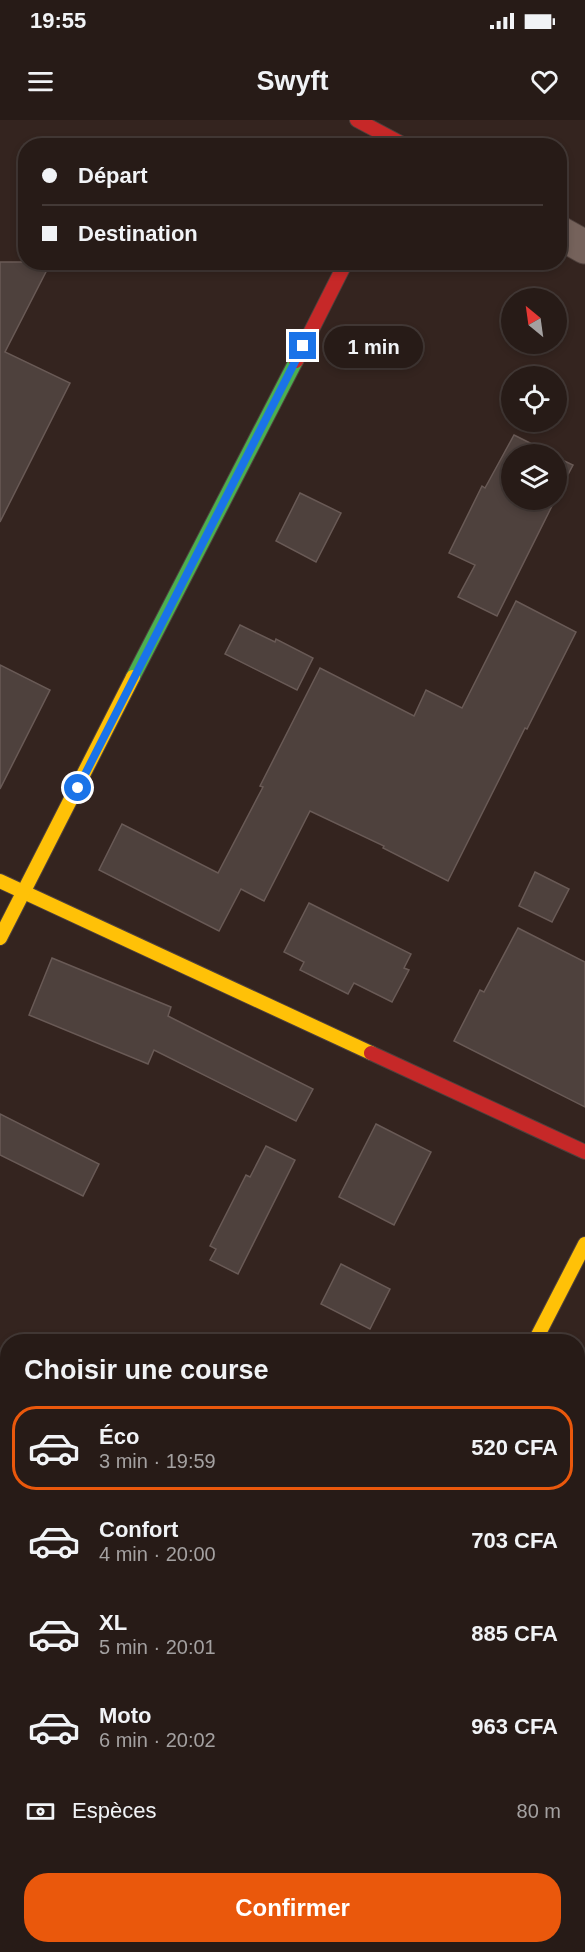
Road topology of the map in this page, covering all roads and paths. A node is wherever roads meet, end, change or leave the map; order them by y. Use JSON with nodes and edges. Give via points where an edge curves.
{"nodes":[{"id":1,"x":357,"y":120,"type":"edge"},
{"id":2,"x":391,"y":138,"type":"edge"},
{"id":3,"x":567,"y":237,"type":"edge"},
{"id":4,"x":585,"y":247,"type":"edge"},
{"id":5,"x":342,"y":270,"type":"edge"},
{"id":6,"x":0,"y":881,"type":"edge"},
{"id":7,"x":24,"y":892,"type":"junction"},
{"id":8,"x":0,"y":938,"type":"edge"},
{"id":9,"x":585,"y":1152,"type":"edge"},
{"id":10,"x":585,"y":1244,"type":"edge"},
{"id":11,"x":540,"y":1334,"type":"edge"}],
"edges":[{"from":1,"to":2,"type":"street"},
{"from":3,"to":4,"type":"street"},
{"from":5,"to":7,"type":"street"},
{"from":6,"to":7,"type":"street"},
{"from":7,"to":8,"type":"street"},
{"from":7,"to":9,"type":"street"},
{"from":10,"to":11,"type":"street"}]}
